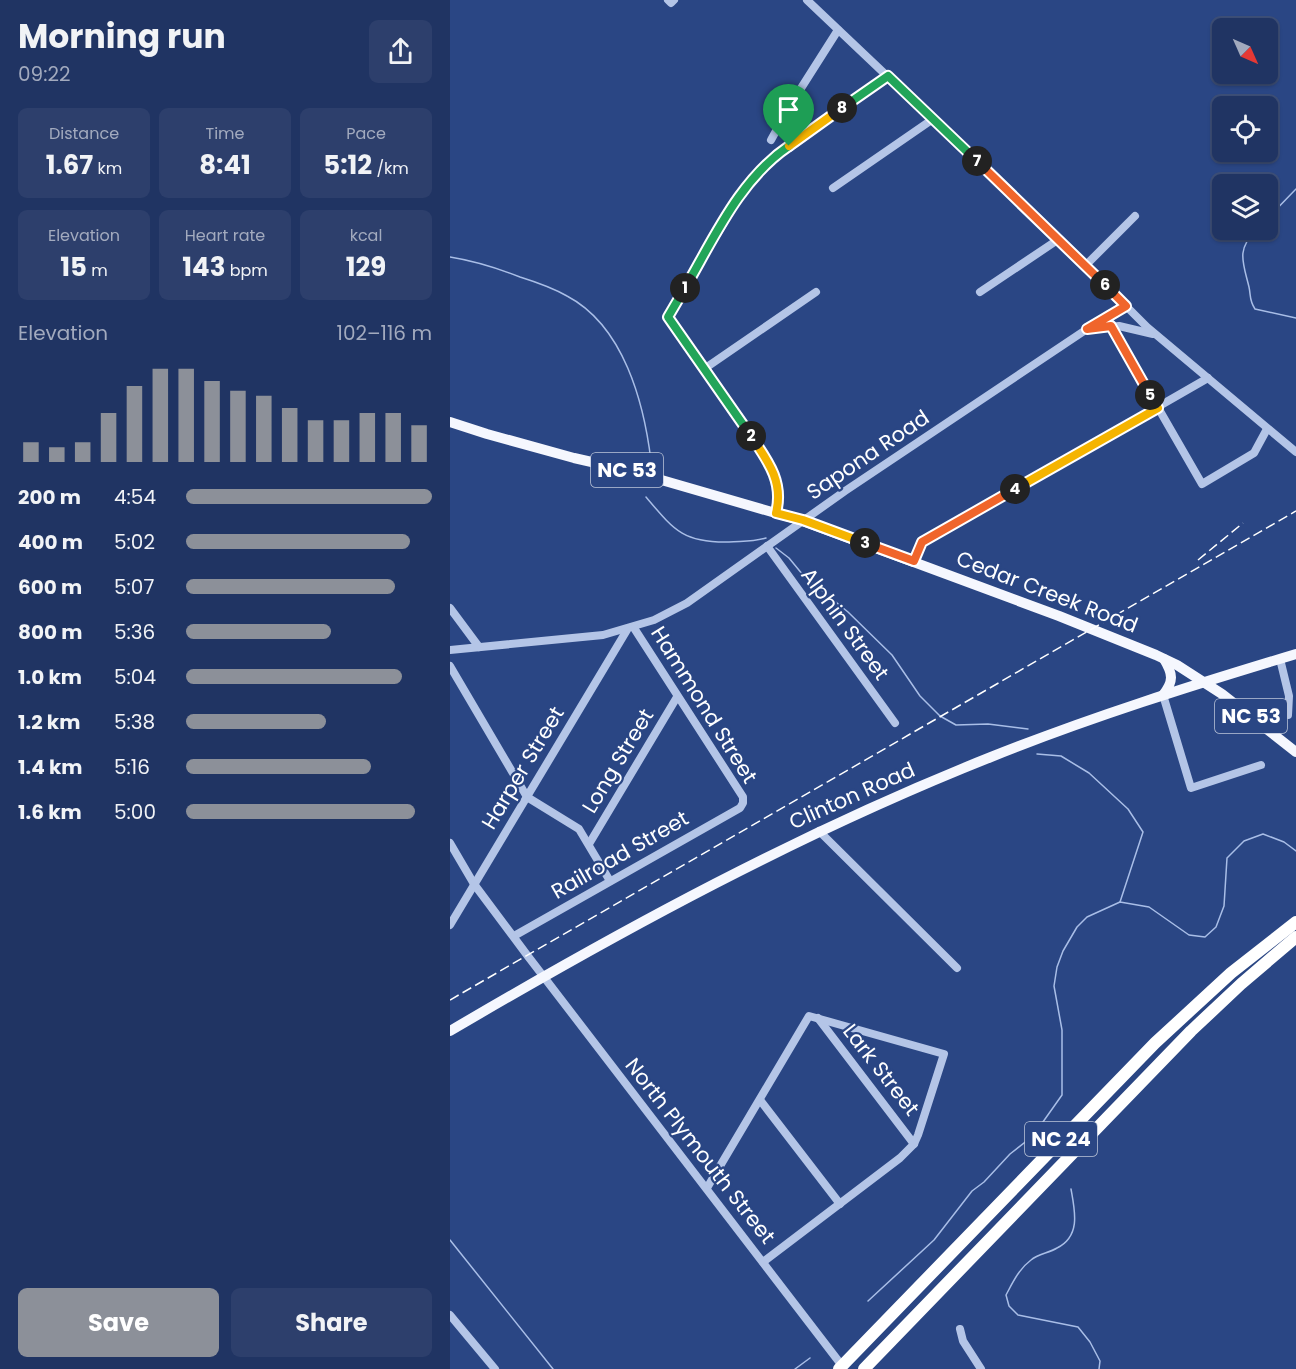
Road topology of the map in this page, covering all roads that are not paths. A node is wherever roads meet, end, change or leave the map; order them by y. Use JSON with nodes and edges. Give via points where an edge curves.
{"nodes":[{"id":1,"x":807,"y":0,"type":"edge"},
{"id":2,"x":838,"y":30,"type":"junction"},
{"id":3,"x":888,"y":76,"type":"junction"},
{"id":4,"x":933,"y":119,"type":"junction"},
{"id":5,"x":771,"y":140,"type":"dead end"},
{"id":6,"x":833,"y":188,"type":"dead end"},
{"id":7,"x":1135,"y":216,"type":"dead end"},
{"id":8,"x":1059,"y":240,"type":"junction"},
{"id":9,"x":1085,"y":266,"type":"junction"},
{"id":10,"x":816,"y":292,"type":"dead end"},
{"id":11,"x":980,"y":292,"type":"dead end"},
{"id":12,"x":1126,"y":306,"type":"junction"},
{"id":13,"x":1111,"y":326,"type":"junction"},
{"id":14,"x":1087,"y":329,"type":"junction"},
{"id":15,"x":1160,"y":337,"type":"junction"},
{"id":16,"x":704,"y":369,"type":"junction"},
{"id":17,"x":1208,"y":378,"type":"junction"},
{"id":18,"x":1158,"y":408,"type":"junction"},
{"id":19,"x":450,"y":422,"type":"edge"},
{"id":20,"x":1267,"y":429,"type":"junction"},
{"id":21,"x":1296,"y":452,"type":"edge"},
{"id":22,"x":776,"y":513,"type":"junction"},
{"id":23,"x":803,"y":520,"type":"junction"},
{"id":24,"x":767,"y":546,"type":"junction"},
{"id":25,"x":914,"y":561,"type":"junction"},
{"id":26,"x":451,"y":610,"type":"edge"},
{"id":27,"x":630,"y":629,"type":"junction"},
{"id":28,"x":479,"y":647,"type":"junction"},
{"id":29,"x":450,"y":650,"type":"edge"},
{"id":30,"x":1296,"y":654,"type":"edge"},
{"id":31,"x":1164,"y":659,"type":"junction"},
{"id":32,"x":1280,"y":659,"type":"junction"},
{"id":33,"x":450,"y":666,"type":"edge"},
{"id":34,"x":1205,"y":682,"type":"junction"},
{"id":35,"x":1163,"y":695,"type":"junction"},
{"id":36,"x":677,"y":697,"type":"junction"},
{"id":37,"x":1288,"y":715,"type":"dead end"},
{"id":38,"x":895,"y":723,"type":"dead end"},
{"id":39,"x":1296,"y":752,"type":"edge"},
{"id":40,"x":1261,"y":765,"type":"dead end"},
{"id":41,"x":527,"y":797,"type":"junction"},
{"id":42,"x":743,"y":803,"type":"joint"},
{"id":43,"x":819,"y":831,"type":"junction"},
{"id":44,"x":450,"y":843,"type":"edge"},
{"id":45,"x":588,"y":844,"type":"junction"},
{"id":46,"x":610,"y":881,"type":"junction"},
{"id":47,"x":474,"y":884,"type":"junction"},
{"id":48,"x":1296,"y":922,"type":"edge"},
{"id":49,"x":450,"y":924,"type":"edge"},
{"id":50,"x":514,"y":936,"type":"junction"},
{"id":51,"x":1296,"y":937,"type":"edge"},
{"id":52,"x":957,"y":968,"type":"dead end"},
{"id":53,"x":543,"y":976,"type":"junction"},
{"id":54,"x":818,"y":1018,"type":"junction"},
{"id":55,"x":450,"y":1031,"type":"edge"},
{"id":56,"x":760,"y":1100,"type":"junction"},
{"id":57,"x":914,"y":1144,"type":"junction"},
{"id":58,"x":707,"y":1188,"type":"junction"},
{"id":59,"x":840,"y":1204,"type":"junction"},
{"id":60,"x":763,"y":1262,"type":"junction"},
{"id":61,"x":450,"y":1315,"type":"edge"},
{"id":62,"x":960,"y":1329,"type":"dead end"},
{"id":63,"x":842,"y":1368,"type":"edge"},
{"id":64,"x":495,"y":1369,"type":"edge"},
{"id":65,"x":864,"y":1369,"type":"edge"},
{"id":66,"x":981,"y":1369,"type":"edge"}],
"edges":[{"from":1,"to":2,"type":"street"},
{"from":2,"to":3,"type":"street"},
{"from":2,"to":5,"type":"street"},
{"from":3,"to":4,"type":"street"},
{"from":3,"to":16,"type":"street","via":[[775,155],[744,189],[668,317]]},
{"from":4,"to":6,"type":"street"},
{"from":4,"to":8,"type":"street"},
{"from":7,"to":9,"type":"street"},
{"from":8,"to":9,"type":"street"},
{"from":8,"to":11,"type":"street"},
{"from":9,"to":12,"type":"street"},
{"from":10,"to":16,"type":"street"},
{"from":12,"to":14,"type":"street","name":"Sapona Road"},
{"from":12,"to":15,"type":"street"},
{"from":13,"to":14,"type":"street"},
{"from":13,"to":15,"type":"street"},
{"from":13,"to":18,"type":"street"},
{"from":14,"to":23,"type":"street","name":"Sapona Road"},
{"from":15,"to":17,"type":"street"},
{"from":16,"to":22,"type":"street","via":[[772,468],[778,488]]},
{"from":17,"to":18,"type":"street"},
{"from":17,"to":20,"type":"street"},
{"from":18,"to":20,"type":"street","via":[[1202,484],[1254,453]]},
{"from":18,"to":25,"type":"street","via":[[922,542]]},
{"from":19,"to":22,"type":"main road","name":"Cedar Creek Road","number":"NC 53"},
{"from":20,"to":21,"type":"street"},
{"from":22,"to":23,"type":"main road","name":"Cedar Creek Road","number":"NC 53"},
{"from":23,"to":24,"type":"street","name":"Sapona Road"},
{"from":23,"to":25,"type":"main road","name":"Cedar Creek Road","number":"NC 53"},
{"from":24,"to":27,"type":"street","name":"Sapona Road","via":[[687,603]]},
{"from":24,"to":38,"type":"street","name":"Alphin Street"},
{"from":25,"to":31,"type":"main road","name":"Cedar Creek Road","number":"NC 53"},
{"from":26,"to":28,"type":"street"},
{"from":27,"to":28,"type":"street","name":"Sapona Road"},
{"from":27,"to":36,"type":"street","name":"Hammond Street"},
{"from":27,"to":41,"type":"street","name":"Harper Street"},
{"from":28,"to":29,"type":"street","name":"Sapona Road"},
{"from":30,"to":32,"type":"main road","name":"Clinton Road"},
{"from":31,"to":34,"type":"main road","name":"Cedar Creek Road","number":"NC 53"},
{"from":31,"to":35,"type":"main road","via":[[1172,677]]},
{"from":32,"to":34,"type":"main road","name":"Clinton Road"},
{"from":32,"to":37,"type":"street","via":[[1289,696]]},
{"from":33,"to":41,"type":"street"},
{"from":34,"to":35,"type":"main road","name":"Clinton Road"},
{"from":34,"to":39,"type":"main road","name":"Cedar Creek Road","number":"NC 53"},
{"from":35,"to":40,"type":"street","via":[[1191,788]]},
{"from":35,"to":43,"type":"main road","name":"Clinton Road","via":[[991,756]]},
{"from":36,"to":42,"type":"street","name":"Hammond Street","via":[[743,797]]},
{"from":36,"to":45,"type":"street","name":"Long Street"},
{"from":41,"to":45,"type":"street","via":[[579,830]]},
{"from":41,"to":47,"type":"street","name":"Harper Street"},
{"from":42,"to":46,"type":"street","name":"Railroad Street"},
{"from":43,"to":52,"type":"street"},
{"from":43,"to":53,"type":"main road","name":"Clinton Road","via":[[702,889]]},
{"from":44,"to":47,"type":"street","name":"North Plymouth Street"},
{"from":45,"to":46,"type":"street"},
{"from":46,"to":50,"type":"street","name":"Railroad Street"},
{"from":47,"to":49,"type":"street","name":"Harper Street"},
{"from":47,"to":50,"type":"street","name":"North Plymouth Street"},
{"from":48,"to":63,"type":"highway","number":"NC 24","via":[[1231,973],[1155,1042]]},
{"from":50,"to":53,"type":"street","name":"North Plymouth Street"},
{"from":51,"to":65,"type":"highway","number":"NC 24","via":[[1207,1015]]},
{"from":53,"to":55,"type":"main road","name":"Clinton Road"},
{"from":53,"to":58,"type":"street","name":"North Plymouth Street"},
{"from":54,"to":56,"type":"street","via":[[809,1016]]},
{"from":54,"to":57,"type":"street","name":"Lark Street"},
{"from":54,"to":57,"type":"street","via":[[944,1054]]},
{"from":56,"to":58,"type":"street"},
{"from":56,"to":59,"type":"street"},
{"from":57,"to":59,"type":"street"},
{"from":58,"to":60,"type":"street","name":"North Plymouth Street"},
{"from":59,"to":60,"type":"street"},
{"from":60,"to":63,"type":"street","name":"North Plymouth Street"},
{"from":61,"to":64,"type":"street"},
{"from":62,"to":66,"type":"street"}]}
